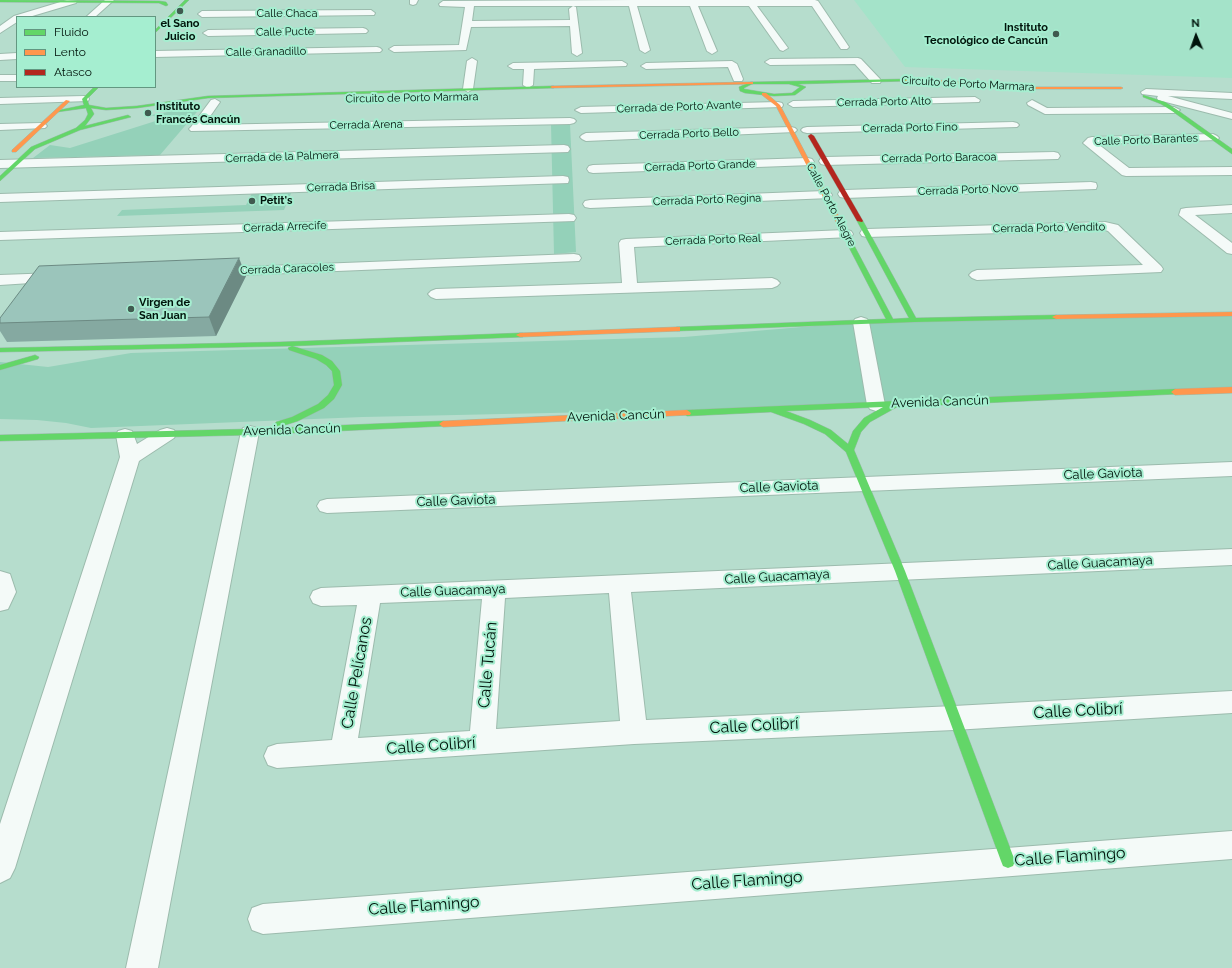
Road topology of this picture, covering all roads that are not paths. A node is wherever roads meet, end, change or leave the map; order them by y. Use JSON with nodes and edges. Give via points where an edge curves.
{"nodes":[{"id":1,"x":182,"y":0,"type":"edge"},
{"id":2,"x":187,"y":0,"type":"edge"},
{"id":3,"x":6,"y":1,"type":"edge"},
{"id":4,"x":73,"y":1,"type":"junction"},
{"id":5,"x":109,"y":1,"type":"edge"},
{"id":6,"x":538,"y":2,"type":"edge"},
{"id":7,"x":573,"y":3,"type":"junction"},
{"id":8,"x":632,"y":3,"type":"junction"},
{"id":9,"x":693,"y":3,"type":"junction"},
{"id":10,"x":751,"y":3,"type":"junction"},
{"id":11,"x":443,"y":4,"type":"dead end"},
{"id":12,"x":470,"y":4,"type":"junction"},
{"id":13,"x":166,"y":5,"type":"junction"},
{"id":14,"x":159,"y":13,"type":"dead end"},
{"id":15,"x":202,"y":14,"type":"dead end"},
{"id":16,"x":225,"y":14,"type":"junction"},
{"id":17,"x":23,"y":16,"type":"edge"},
{"id":18,"x":91,"y":16,"type":"edge"},
{"id":19,"x":0,"y":18,"type":"edge"},
{"id":20,"x":16,"y":18,"type":"edge"},
{"id":21,"x":16,"y":19,"type":"edge"},
{"id":22,"x":574,"y":23,"type":"junction"},
{"id":23,"x":468,"y":24,"type":"junction"},
{"id":24,"x":156,"y":31,"type":"edge"},
{"id":25,"x":2,"y":34,"type":"edge"},
{"id":26,"x":204,"y":38,"type":"junction"},
{"id":27,"x":357,"y":41,"type":"junction"},
{"id":28,"x":844,"y":46,"type":"dead end"},
{"id":29,"x":783,"y":48,"type":"dead end"},
{"id":30,"x":394,"y":49,"type":"dead end"},
{"id":31,"x":377,"y":50,"type":"dead end"},
{"id":32,"x":645,"y":50,"type":"dead end"},
{"id":33,"x":712,"y":51,"type":"dead end"},
{"id":34,"x":577,"y":53,"type":"dead end"},
{"id":35,"x":156,"y":54,"type":"edge"},
{"id":36,"x":191,"y":54,"type":"junction"},
{"id":37,"x":16,"y":56,"type":"edge"},
{"id":38,"x":0,"y":57,"type":"edge"},
{"id":39,"x":787,"y":61,"type":"junction"},
{"id":40,"x":472,"y":62,"type":"dead end"},
{"id":41,"x":770,"y":62,"type":"dead end"},
{"id":42,"x":622,"y":64,"type":"dead end"},
{"id":43,"x":662,"y":65,"type":"junction"},
{"id":44,"x":513,"y":66,"type":"dead end"},
{"id":45,"x":529,"y":66,"type":"junction"},
{"id":46,"x":646,"y":66,"type":"dead end"},
{"id":47,"x":604,"y":75,"type":"junction"},
{"id":48,"x":0,"y":78,"type":"edge"},
{"id":49,"x":16,"y":78,"type":"edge"},
{"id":50,"x":738,"y":79,"type":"dead end"},
{"id":51,"x":793,"y":79,"type":"junction"},
{"id":52,"x":876,"y":81,"type":"junction"},
{"id":53,"x":667,"y":84,"type":"junction"},
{"id":54,"x":528,"y":85,"type":"dead end"},
{"id":55,"x":82,"y":88,"type":"edge"},
{"id":56,"x":96,"y":88,"type":"edge"},
{"id":57,"x":749,"y":88,"type":"junction"},
{"id":58,"x":1063,"y":88,"type":"junction"},
{"id":59,"x":468,"y":89,"type":"junction"},
{"id":60,"x":764,"y":94,"type":"junction"},
{"id":61,"x":1143,"y":94,"type":"junction"},
{"id":62,"x":1070,"y":95,"type":"junction"},
{"id":63,"x":1232,"y":96,"type":"edge"},
{"id":64,"x":70,"y":99,"type":"junction"},
{"id":65,"x":796,"y":100,"type":"junction"},
{"id":66,"x":975,"y":100,"type":"dead end"},
{"id":67,"x":0,"y":101,"type":"edge"},
{"id":68,"x":215,"y":102,"type":"junction"},
{"id":69,"x":85,"y":103,"type":"junction"},
{"id":70,"x":1032,"y":103,"type":"dead end"},
{"id":71,"x":778,"y":105,"type":"junction"},
{"id":72,"x":119,"y":109,"type":"junction"},
{"id":73,"x":581,"y":110,"type":"dead end"},
{"id":74,"x":1174,"y":110,"type":"junction"},
{"id":75,"x":56,"y":112,"type":"junction"},
{"id":76,"x":1232,"y":116,"type":"edge"},
{"id":77,"x":120,"y":118,"type":"junction"},
{"id":78,"x":570,"y":121,"type":"dead end"},
{"id":79,"x":1012,"y":125,"type":"dead end"},
{"id":80,"x":806,"y":127,"type":"junction"},
{"id":81,"x":0,"y":128,"type":"edge"},
{"id":82,"x":37,"y":129,"type":"junction"},
{"id":83,"x":78,"y":129,"type":"junction"},
{"id":84,"x":791,"y":130,"type":"junction"},
{"id":85,"x":586,"y":137,"type":"dead end"},
{"id":86,"x":1213,"y":138,"type":"junction"},
{"id":87,"x":12,"y":140,"type":"dead end"},
{"id":88,"x":564,"y":149,"type":"dead end"},
{"id":89,"x":1230,"y":149,"type":"edge"},
{"id":90,"x":1054,"y":156,"type":"dead end"},
{"id":91,"x":5,"y":161,"type":"edge"},
{"id":92,"x":825,"y":161,"type":"junction"},
{"id":93,"x":808,"y":162,"type":"junction"},
{"id":94,"x":593,"y":169,"type":"dead end"},
{"id":95,"x":1232,"y":171,"type":"edge"},
{"id":96,"x":0,"y":179,"type":"edge"},
{"id":97,"x":562,"y":180,"type":"dead end"},
{"id":98,"x":1091,"y":186,"type":"dead end"},
{"id":99,"x":845,"y":194,"type":"junction"},
{"id":100,"x":825,"y":195,"type":"junction"},
{"id":101,"x":0,"y":198,"type":"edge"},
{"id":102,"x":590,"y":204,"type":"dead end"},
{"id":103,"x":1232,"y":209,"type":"edge"},
{"id":104,"x":569,"y":218,"type":"dead end"},
{"id":105,"x":867,"y":233,"type":"junction"},
{"id":106,"x":846,"y":234,"type":"junction"},
{"id":107,"x":0,"y":236,"type":"edge"},
{"id":108,"x":1232,"y":250,"type":"edge"},
{"id":109,"x":574,"y":258,"type":"dead end"},
{"id":110,"x":206,"y":272,"type":"edge"},
{"id":111,"x":977,"y":275,"type":"dead end"},
{"id":112,"x":73,"y":277,"type":"edge"},
{"id":113,"x":0,"y":280,"type":"edge"},
{"id":114,"x":772,"y":283,"type":"dead end"},
{"id":115,"x":630,"y":288,"type":"junction"},
{"id":116,"x":436,"y":294,"type":"dead end"},
{"id":117,"x":1232,"y":314,"type":"edge"},
{"id":118,"x":914,"y":320,"type":"junction"},
{"id":119,"x":891,"y":321,"type":"junction"},
{"id":120,"x":861,"y":322,"type":"junction"},
{"id":121,"x":280,"y":344,"type":"junction"},
{"id":122,"x":56,"y":349,"type":"junction"},
{"id":123,"x":0,"y":350,"type":"edge"},
{"id":124,"x":0,"y":368,"type":"edge"},
{"id":125,"x":1232,"y":390,"type":"edge"},
{"id":126,"x":895,"y":404,"type":"junction"},
{"id":127,"x":876,"y":405,"type":"junction"},
{"id":128,"x":771,"y":409,"type":"junction"},
{"id":129,"x":250,"y":432,"type":"junction"},
{"id":130,"x":167,"y":434,"type":"joint"},
{"id":131,"x":0,"y":438,"type":"edge"},
{"id":132,"x":127,"y":446,"type":"junction"},
{"id":133,"x":850,"y":450,"type":"junction"},
{"id":134,"x":1232,"y":469,"type":"edge"},
{"id":135,"x":864,"y":484,"type":"junction"},
{"id":136,"x":327,"y":506,"type":"dead end"},
{"id":137,"x":1232,"y":557,"type":"edge"},
{"id":138,"x":900,"y":572,"type":"junction"},
{"id":139,"x":0,"y":580,"type":"edge"},
{"id":140,"x":619,"y":584,"type":"junction"},
{"id":141,"x":494,"y":589,"type":"junction"},
{"id":142,"x":370,"y":594,"type":"junction"},
{"id":143,"x":321,"y":597,"type":"dead end"},
{"id":144,"x":0,"y":602,"type":"edge"},
{"id":145,"x":1232,"y":702,"type":"edge"},
{"id":146,"x":954,"y":718,"type":"junction"},
{"id":147,"x":634,"y":732,"type":"junction"},
{"id":148,"x":482,"y":742,"type":"junction"},
{"id":149,"x":343,"y":752,"type":"junction"},
{"id":150,"x":277,"y":756,"type":"dead end"},
{"id":151,"x":1232,"y":845,"type":"edge"},
{"id":152,"x":1008,"y":862,"type":"junction"},
{"id":153,"x":0,"y":868,"type":"edge"},
{"id":154,"x":263,"y":919,"type":"dead end"},
{"id":155,"x":142,"y":968,"type":"edge"}],
"edges":[{"from":1,"to":13,"type":"street"},
{"from":2,"to":24,"type":"street"},
{"from":3,"to":4,"type":"street"},
{"from":4,"to":5,"type":"street"},
{"from":4,"to":17,"type":"street"},
{"from":5,"to":13,"type":"street","via":[[159,2]]},
{"from":5,"to":18,"type":"street"},
{"from":6,"to":7,"type":"street"},
{"from":6,"to":12,"type":"street"},
{"from":7,"to":8,"type":"street"},
{"from":7,"to":22,"type":"street"},
{"from":8,"to":9,"type":"street"},
{"from":8,"to":32,"type":"street"},
{"from":9,"to":10,"type":"street"},
{"from":9,"to":33,"type":"street"},
{"from":10,"to":28,"type":"street","via":[[815,3]]},
{"from":10,"to":29,"type":"street"},
{"from":11,"to":12,"type":"street"},
{"from":12,"to":23,"type":"street"},
{"from":13,"to":14,"type":"street"},
{"from":15,"to":16,"type":"street","name":"Calle Chaca"},
{"from":16,"to":26,"type":"street"},
{"from":16,"to":27,"type":"street","name":"Calle Chaca","via":[[372,10]]},
{"from":19,"to":20,"type":"street"},
{"from":21,"to":25,"type":"street"},
{"from":22,"to":23,"type":"street"},
{"from":22,"to":34,"type":"street"},
{"from":23,"to":30,"type":"street","via":[[463,48]]},
{"from":26,"to":27,"type":"street","name":"Calle Pucte"},
{"from":26,"to":36,"type":"street"},
{"from":27,"to":31,"type":"street","name":"Calle Granadillo"},
{"from":27,"to":36,"type":"street","name":"Calle Granadillo"},
{"from":35,"to":36,"type":"street","name":"Calle Granadillo"},
{"from":37,"to":38,"type":"street"},
{"from":39,"to":41,"type":"street"},
{"from":39,"to":51,"type":"street"},
{"from":39,"to":52,"type":"street","via":[[858,61]]},
{"from":40,"to":59,"type":"street"},
{"from":42,"to":47,"type":"street"},
{"from":43,"to":46,"type":"street"},
{"from":43,"to":50,"type":"street","via":[[732,64]]},
{"from":43,"to":53,"type":"street"},
{"from":44,"to":45,"type":"street"},
{"from":45,"to":47,"type":"street"},
{"from":45,"to":54,"type":"street"},
{"from":47,"to":53,"type":"street","name":"Circuito de Porto Marmara"},
{"from":47,"to":59,"type":"street","name":"Circuito de Porto Marmara"},
{"from":48,"to":49,"type":"street"},
{"from":51,"to":52,"type":"street","name":"Circuito de Porto Marmara"},
{"from":51,"to":57,"type":"street","name":"Circuito de Porto Marmara"},
{"from":51,"to":65,"type":"street","via":[[804,87]]},
{"from":52,"to":58,"type":"street","name":"Circuito de Porto Marmara","via":[[925,80]]},
{"from":53,"to":57,"type":"street","name":"Circuito de Porto Marmara"},
{"from":55,"to":64,"type":"street"},
{"from":56,"to":69,"type":"street"},
{"from":57,"to":60,"type":"street","name":"Circuito de Porto Marmara"},
{"from":57,"to":68,"type":"street","name":"Circuito de Porto Marmara","via":[[713,91]]},
{"from":58,"to":62,"type":"street"},
{"from":58,"to":62,"type":"street","name":"Circuito de Porto Marmara","via":[[1125,90]]},
{"from":59,"to":72,"type":"street","name":"Circuito de Porto Marmara","via":[[208,97]]},
{"from":60,"to":65,"type":"street","name":"Circuito de Porto Marmara"},
{"from":60,"to":71,"type":"street","name":"Calle Porto Alegre"},
{"from":61,"to":63,"type":"street"},
{"from":61,"to":74,"type":"street"},
{"from":61,"to":76,"type":"street"},
{"from":62,"to":65,"type":"street","name":"Circuito de Porto Marmara","via":[[925,86],[819,88]]},
{"from":64,"to":67,"type":"street"},
{"from":64,"to":69,"type":"street"},
{"from":64,"to":75,"type":"street"},
{"from":65,"to":66,"type":"street","name":"Cerrada Porto Alto"},
{"from":65,"to":71,"type":"street"},
{"from":68,"to":77,"type":"street","name":"Circuito de Porto Marmara","via":[[160,109]]},
{"from":68,"to":78,"type":"street","name":"Cerrada Arena","via":[[195,129]]},
{"from":69,"to":72,"type":"street","name":"Circuito de Porto Marmara","via":[[106,109]]},
{"from":69,"to":75,"type":"street","name":"Circuito de Porto Marmara"},
{"from":69,"to":83,"type":"street","via":[[91,114]]},
{"from":70,"to":74,"type":"street","via":[[1045,112]]},
{"from":71,"to":73,"type":"street","name":"Cerrada de Porto Avante"},
{"from":71,"to":84,"type":"street","name":"Calle Porto Alegre"},
{"from":72,"to":77,"type":"street"},
{"from":74,"to":86,"type":"street"},
{"from":75,"to":82,"type":"street"},
{"from":77,"to":83,"type":"street","name":"Circuito de Porto Marmara"},
{"from":79,"to":80,"type":"street","name":"Cerrada Porto Fino"},
{"from":80,"to":84,"type":"street"},
{"from":80,"to":92,"type":"street","name":"Calle Porto Alegre"},
{"from":81,"to":82,"type":"street"},
{"from":82,"to":87,"type":"street"},
{"from":82,"to":91,"type":"street"},
{"from":83,"to":91,"type":"street","name":"Circuito de Porto Marmara"},
{"from":84,"to":85,"type":"street","name":"Cerrada Porto Bello"},
{"from":84,"to":93,"type":"street","name":"Calle Porto Alegre"},
{"from":86,"to":89,"type":"street"},
{"from":86,"to":95,"type":"street","name":"Calle Porto Barantes","via":[[1092,140],[1089,143],[1126,172]]},
{"from":88,"to":91,"type":"street","name":"Cerrada de la Palmera"},
{"from":90,"to":92,"type":"street","name":"Cerrada Porto Baracoa"},
{"from":91,"to":96,"type":"street"},
{"from":92,"to":93,"type":"street"},
{"from":92,"to":99,"type":"street","name":"Calle Porto Alegre"},
{"from":93,"to":94,"type":"street","name":"Cerrada Porto Grande"},
{"from":93,"to":100,"type":"street","name":"Calle Porto Alegre"},
{"from":97,"to":101,"type":"street","name":"Cerrada Brisa"},
{"from":98,"to":99,"type":"street","name":"Cerrada Porto Novo"},
{"from":99,"to":105,"type":"street","name":"Calle Porto Alegre"},
{"from":100,"to":102,"type":"street","name":"Cerrada Porto Regina"},
{"from":100,"to":106,"type":"street","name":"Calle Porto Alegre"},
{"from":103,"to":108,"type":"street","via":[[1186,212],[1186,215]]},
{"from":104,"to":107,"type":"street","name":"Cerrada Arrecife"},
{"from":105,"to":106,"type":"street"},
{"from":105,"to":111,"type":"street","name":"Cerrada Porto Vendito","via":[[1105,226],[1113,228],[1156,269]]},
{"from":105,"to":118,"type":"street","name":"Calle Porto Alegre"},
{"from":106,"to":115,"type":"street","name":"Cerrada Porto Real","via":[[626,243]]},
{"from":106,"to":119,"type":"street","name":"Calle Porto Alegre"},
{"from":109,"to":110,"type":"street","name":"Cerrada Caracoles"},
{"from":112,"to":113,"type":"street"},
{"from":114,"to":115,"type":"street"},
{"from":115,"to":116,"type":"street"},
{"from":117,"to":118,"type":"street"},
{"from":118,"to":119,"type":"street"},
{"from":119,"to":120,"type":"street"},
{"from":120,"to":121,"type":"street"},
{"from":120,"to":127,"type":"street"},
{"from":121,"to":122,"type":"street"},
{"from":121,"to":129,"type":"street","via":[[330,363],[336,371],[337,389],[327,401],[305,415]]},
{"from":122,"to":123,"type":"street"},
{"from":122,"to":124,"type":"street"},
{"from":125,"to":126,"type":"street","name":"Avenida Cancún"},
{"from":126,"to":127,"type":"street","name":"Avenida Cancún"},
{"from":126,"to":133,"type":"street","via":[[867,420],[857,431]]},
{"from":127,"to":128,"type":"street","name":"Avenida Cancún"},
{"from":128,"to":129,"type":"street","name":"Avenida Cancún"},
{"from":128,"to":133,"type":"street","via":[[828,432]]},
{"from":129,"to":130,"type":"street","name":"Avenida Cancún"},
{"from":129,"to":155,"type":"street"},
{"from":130,"to":132,"type":"street"},
{"from":131,"to":132,"type":"street"},
{"from":132,"to":153,"type":"street"},
{"from":133,"to":135,"type":"street"},
{"from":134,"to":135,"type":"street","name":"Calle Gaviota"},
{"from":135,"to":136,"type":"street","name":"Calle Gaviota"},
{"from":135,"to":138,"type":"street"},
{"from":137,"to":138,"type":"street","name":"Calle Guacamaya"},
{"from":138,"to":140,"type":"street","name":"Calle Guacamaya"},
{"from":138,"to":146,"type":"street"},
{"from":139,"to":144,"type":"street","via":[[5,592]]},
{"from":140,"to":141,"type":"street","name":"Calle Guacamaya"},
{"from":140,"to":147,"type":"street"},
{"from":141,"to":142,"type":"street","name":"Calle Guacamaya"},
{"from":141,"to":148,"type":"street","name":"Calle Tucán"},
{"from":142,"to":143,"type":"street","name":"Calle Guacamaya"},
{"from":142,"to":149,"type":"street","name":"Calle Pelícanos"},
{"from":145,"to":146,"type":"street","name":"Calle Colibrí"},
{"from":146,"to":147,"type":"street","name":"Calle Colibrí"},
{"from":146,"to":152,"type":"street"},
{"from":147,"to":148,"type":"street","name":"Calle Colibrí"},
{"from":148,"to":149,"type":"street","name":"Calle Colibrí"},
{"from":149,"to":150,"type":"street","name":"Calle Colibrí"},
{"from":151,"to":152,"type":"street","name":"Calle Flamingo"},
{"from":152,"to":154,"type":"street","name":"Calle Flamingo"}]}
